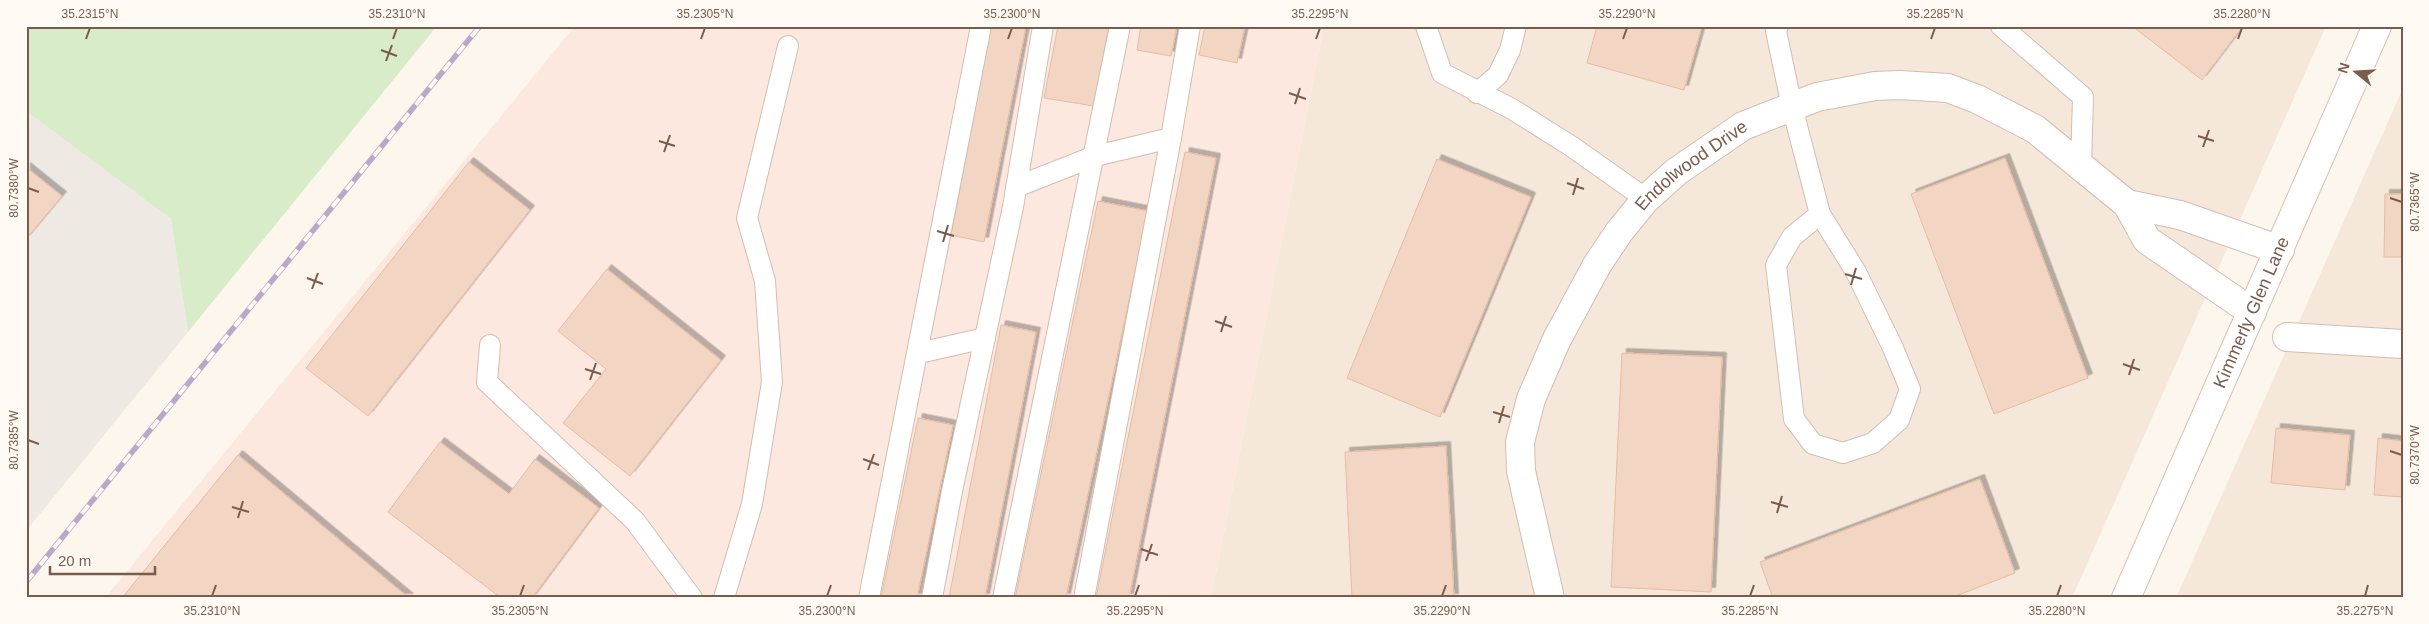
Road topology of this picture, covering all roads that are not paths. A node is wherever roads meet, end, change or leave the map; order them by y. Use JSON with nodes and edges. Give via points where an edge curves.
{"nodes":[{"id":1,"x":981,"y":26,"type":"edge"},
{"id":2,"x":1043,"y":26,"type":"edge"},
{"id":3,"x":1120,"y":26,"type":"edge"},
{"id":4,"x":1190,"y":26,"type":"edge"},
{"id":5,"x":1426,"y":26,"type":"edge"},
{"id":6,"x":1516,"y":26,"type":"edge"},
{"id":7,"x":1778,"y":26,"type":"edge"},
{"id":8,"x":2001,"y":26,"type":"edge"},
{"id":9,"x":2377,"y":26,"type":"edge"},
{"id":10,"x":788,"y":46,"type":"dead end"},
{"id":11,"x":1477,"y":93,"type":"junction"},
{"id":12,"x":1792,"y":107,"type":"junction"},
{"id":13,"x":1171,"y":138,"type":"junction"},
{"id":14,"x":1095,"y":156,"type":"junction"},
{"id":15,"x":2081,"y":166,"type":"junction"},
{"id":16,"x":1016,"y":187,"type":"junction"},
{"id":17,"x":1646,"y":199,"type":"junction"},
{"id":18,"x":2128,"y":204,"type":"junction"},
{"id":19,"x":1820,"y":214,"type":"junction"},
{"id":20,"x":2280,"y":250,"type":"junction"},
{"id":21,"x":2252,"y":312,"type":"junction"},
{"id":22,"x":2287,"y":337,"type":"dead end"},
{"id":23,"x":985,"y":338,"type":"junction"},
{"id":24,"x":2403,"y":344,"type":"edge"},
{"id":25,"x":490,"y":345,"type":"dead end"},
{"id":26,"x":919,"y":353,"type":"junction"},
{"id":27,"x":692,"y":598,"type":"edge"},
{"id":28,"x":724,"y":598,"type":"edge"},
{"id":29,"x":869,"y":598,"type":"edge"},
{"id":30,"x":932,"y":598,"type":"edge"},
{"id":31,"x":1003,"y":598,"type":"edge"},
{"id":32,"x":1084,"y":598,"type":"edge"},
{"id":33,"x":1550,"y":598,"type":"edge"},
{"id":34,"x":2126,"y":598,"type":"edge"}],
"edges":[{"from":1,"to":26,"type":"lane"},
{"from":2,"to":16,"type":"lane"},
{"from":3,"to":14,"type":"lane"},
{"from":4,"to":13,"type":"lane"},
{"from":5,"to":11,"type":"lane","via":[[1442,73]]},
{"from":6,"to":11,"type":"lane","via":[[1510,50],[1498,75]]},
{"from":7,"to":12,"type":"lane","via":[[1776,32]]},
{"from":8,"to":15,"type":"lane","via":[[2083,97]]},
{"from":9,"to":20,"type":"street","name":"Kimmerly Glen Lane"},
{"from":10,"to":28,"type":"lane","via":[[747,218],[765,281],[772,382],[752,504]]},
{"from":11,"to":17,"type":"lane","via":[[1512,109],[1571,146]]},
{"from":12,"to":15,"type":"street","name":"Endolwood Drive","via":[[1817,97],[1875,86],[1948,88],[1977,98],[2035,129]]},
{"from":12,"to":17,"type":"street","name":"Endolwood Drive","via":[[1743,126],[1676,172]]},
{"from":12,"to":19,"type":"lane"},
{"from":13,"to":14,"type":"lane"},
{"from":13,"to":32,"type":"lane"},
{"from":14,"to":16,"type":"lane"},
{"from":14,"to":31,"type":"lane"},
{"from":15,"to":18,"type":"street","name":"Endolwood Drive"},
{"from":16,"to":23,"type":"lane"},
{"from":17,"to":33,"type":"street","name":"Endolwood Drive","via":[[1597,265],[1557,339],[1530,399],[1520,442],[1521,471]]},
{"from":18,"to":20,"type":"street","name":"Endolwood Drive","via":[[2180,215]]},
{"from":18,"to":21,"type":"street","name":"Endolwood Drive","via":[[2146,240]]},
{"from":19,"to":19,"type":"lane","via":[[1856,272],[1910,389],[1899,420],[1873,443],[1843,453],[1813,444],[1794,419],[1776,265],[1792,237]]},
{"from":20,"to":21,"type":"street","name":"Kimmerly Glen Lane"},
{"from":21,"to":34,"type":"street","name":"Kimmerly Glen Lane"},
{"from":22,"to":24,"type":"street"},
{"from":23,"to":26,"type":"lane"},
{"from":23,"to":30,"type":"lane"},
{"from":25,"to":27,"type":"lane","via":[[488,382],[635,521]]},
{"from":26,"to":29,"type":"lane"}]}
